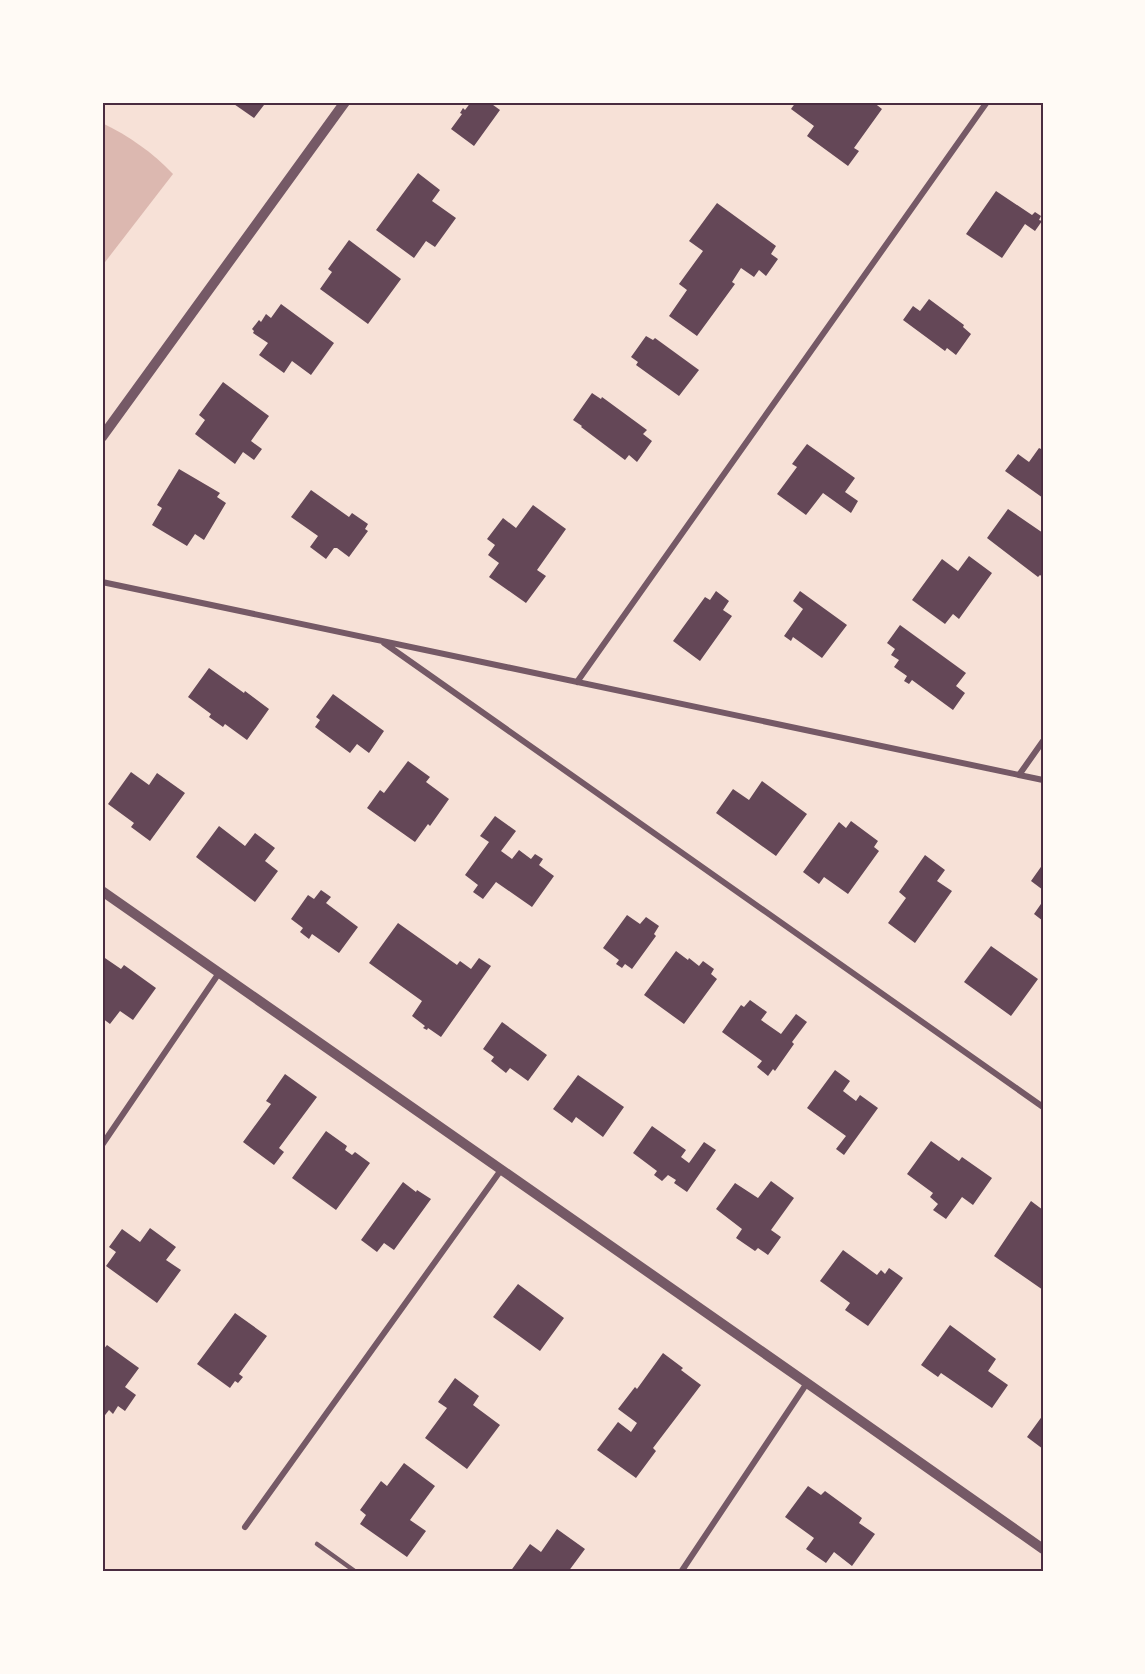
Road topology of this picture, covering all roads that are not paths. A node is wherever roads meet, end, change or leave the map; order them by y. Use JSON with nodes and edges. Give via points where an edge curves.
{"nodes":[{"id":1,"x":345,"y":102,"type":"edge"},
{"id":2,"x":987,"y":102,"type":"edge"},
{"id":3,"x":102,"y":437,"type":"edge"},
{"id":4,"x":102,"y":582,"type":"edge"},
{"id":5,"x":381,"y":641,"type":"junction"},
{"id":6,"x":577,"y":682,"type":"junction"},
{"id":7,"x":1043,"y":741,"type":"edge"},
{"id":8,"x":1019,"y":775,"type":"junction"},
{"id":9,"x":1043,"y":780,"type":"edge"},
{"id":10,"x":102,"y":891,"type":"edge"},
{"id":11,"x":219,"y":973,"type":"junction"},
{"id":12,"x":1042,"y":1103,"type":"edge"},
{"id":13,"x":102,"y":1145,"type":"edge"},
{"id":14,"x":501,"y":1170,"type":"junction"},
{"id":15,"x":807,"y":1383,"type":"junction"},
{"id":16,"x":245,"y":1527,"type":"dead end"},
{"id":17,"x":317,"y":1544,"type":"dead end"},
{"id":18,"x":1043,"y":1549,"type":"edge"},
{"id":19,"x":356,"y":1572,"type":"edge"},
{"id":20,"x":681,"y":1572,"type":"edge"}],
"edges":[{"from":1,"to":3,"type":"street"},
{"from":2,"to":6,"type":"street"},
{"from":4,"to":5,"type":"street"},
{"from":5,"to":6,"type":"street"},
{"from":5,"to":12,"type":"street"},
{"from":6,"to":8,"type":"street"},
{"from":7,"to":8,"type":"street"},
{"from":8,"to":9,"type":"street"},
{"from":10,"to":11,"type":"street"},
{"from":11,"to":13,"type":"street"},
{"from":11,"to":14,"type":"street"},
{"from":14,"to":15,"type":"street"},
{"from":14,"to":16,"type":"street"},
{"from":15,"to":18,"type":"street"},
{"from":15,"to":20,"type":"street"},
{"from":17,"to":19,"type":"lane"}]}
